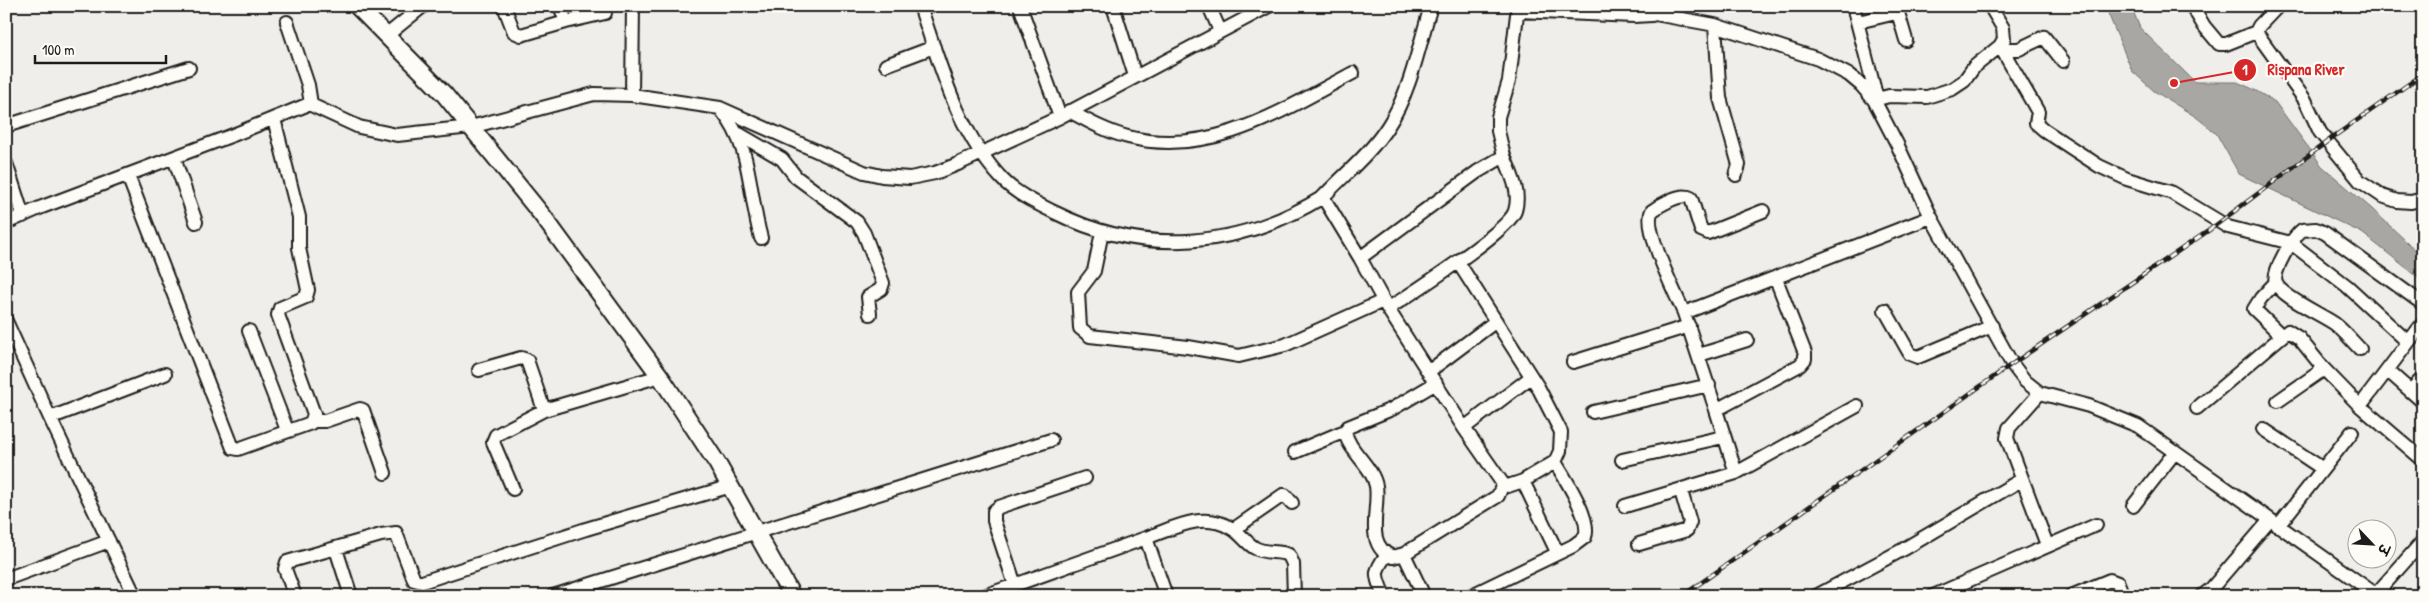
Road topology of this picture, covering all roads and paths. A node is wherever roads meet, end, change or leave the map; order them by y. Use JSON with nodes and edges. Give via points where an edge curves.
{"nodes":[{"id":1,"x":357,"y":6,"type":"edge"},
{"id":2,"x":423,"y":6,"type":"edge"},
{"id":3,"x":504,"y":6,"type":"edge"},
{"id":4,"x":560,"y":6,"type":"edge"},
{"id":5,"x":633,"y":6,"type":"edge"},
{"id":6,"x":920,"y":6,"type":"edge"},
{"id":7,"x":1020,"y":6,"type":"edge"},
{"id":8,"x":1113,"y":6,"type":"edge"},
{"id":9,"x":1209,"y":6,"type":"edge"},
{"id":10,"x":1269,"y":6,"type":"edge"},
{"id":11,"x":1431,"y":6,"type":"edge"},
{"id":12,"x":1633,"y":6,"type":"edge"},
{"id":13,"x":1854,"y":6,"type":"edge"},
{"id":14,"x":1990,"y":6,"type":"edge"},
{"id":15,"x":2192,"y":6,"type":"edge"},
{"id":16,"x":2278,"y":6,"type":"edge"},
{"id":17,"x":1518,"y":9,"type":"edge"},
{"id":18,"x":605,"y":14,"type":"dead end"},
{"id":19,"x":1655,"y":14,"type":"junction"},
{"id":20,"x":287,"y":22,"type":"dead end"},
{"id":21,"x":566,"y":22,"type":"junction"},
{"id":22,"x":1858,"y":22,"type":"junction"},
{"id":23,"x":1715,"y":26,"type":"junction"},
{"id":24,"x":1220,"y":31,"type":"junction"},
{"id":25,"x":2256,"y":32,"type":"junction"},
{"id":26,"x":386,"y":36,"type":"junction"},
{"id":27,"x":1906,"y":40,"type":"dead end"},
{"id":28,"x":934,"y":47,"type":"junction"},
{"id":29,"x":2001,"y":47,"type":"junction"},
{"id":30,"x":2063,"y":61,"type":"dead end"},
{"id":31,"x":886,"y":65,"type":"dead end"},
{"id":32,"x":189,"y":68,"type":"dead end"},
{"id":33,"x":1353,"y":73,"type":"dead end"},
{"id":34,"x":1135,"y":76,"type":"junction"},
{"id":35,"x":632,"y":95,"type":"junction"},
{"id":36,"x":1875,"y":100,"type":"junction"},
{"id":37,"x":310,"y":104,"type":"junction"},
{"id":38,"x":720,"y":108,"type":"junction"},
{"id":39,"x":1064,"y":114,"type":"junction"},
{"id":40,"x":274,"y":119,"type":"junction"},
{"id":41,"x":6,"y":126,"type":"edge"},
{"id":42,"x":471,"y":127,"type":"junction"},
{"id":43,"x":738,"y":134,"type":"junction"},
{"id":44,"x":982,"y":154,"type":"junction"},
{"id":45,"x":1504,"y":156,"type":"junction"},
{"id":46,"x":174,"y":158,"type":"junction"},
{"id":47,"x":6,"y":163,"type":"edge"},
{"id":48,"x":1736,"y":175,"type":"dead end"},
{"id":49,"x":128,"y":176,"type":"junction"},
{"id":50,"x":1323,"y":197,"type":"junction"},
{"id":51,"x":2423,"y":199,"type":"edge"},
{"id":52,"x":1763,"y":211,"type":"dead end"},
{"id":53,"x":23,"y":216,"type":"junction"},
{"id":54,"x":1931,"y":217,"type":"junction"},
{"id":55,"x":196,"y":222,"type":"dead end"},
{"id":56,"x":6,"y":223,"type":"edge"},
{"id":57,"x":1102,"y":232,"type":"junction"},
{"id":58,"x":761,"y":238,"type":"dead end"},
{"id":59,"x":2291,"y":243,"type":"junction"},
{"id":60,"x":1360,"y":258,"type":"junction"},
{"id":61,"x":1458,"y":262,"type":"junction"},
{"id":62,"x":1776,"y":279,"type":"junction"},
{"id":63,"x":2275,"y":283,"type":"junction"},
{"id":64,"x":2423,"y":304,"type":"edge"},
{"id":65,"x":1385,"y":305,"type":"junction"},
{"id":66,"x":1885,"y":310,"type":"dead end"},
{"id":67,"x":1684,"y":313,"type":"junction"},
{"id":68,"x":870,"y":314,"type":"dead end"},
{"id":69,"x":6,"y":321,"type":"edge"},
{"id":70,"x":1496,"y":321,"type":"junction"},
{"id":71,"x":2423,"y":324,"type":"edge"},
{"id":72,"x":1689,"y":326,"type":"junction"},
{"id":73,"x":1992,"y":326,"type":"junction"},
{"id":74,"x":250,"y":331,"type":"dead end"},
{"id":75,"x":2281,"y":335,"type":"junction"},
{"id":76,"x":1747,"y":340,"type":"dead end"},
{"id":77,"x":2408,"y":342,"type":"junction"},
{"id":78,"x":2360,"y":349,"type":"dead end"},
{"id":79,"x":1699,"y":354,"type":"junction"},
{"id":80,"x":1573,"y":362,"type":"dead end"},
{"id":81,"x":2324,"y":369,"type":"junction"},
{"id":82,"x":479,"y":370,"type":"dead end"},
{"id":83,"x":2388,"y":371,"type":"junction"},
{"id":84,"x":1428,"y":372,"type":"junction"},
{"id":85,"x":165,"y":374,"type":"dead end"},
{"id":86,"x":660,"y":376,"type":"junction"},
{"id":87,"x":1531,"y":377,"type":"junction"},
{"id":88,"x":2423,"y":378,"type":"edge"},
{"id":89,"x":1436,"y":383,"type":"junction"},
{"id":90,"x":1709,"y":385,"type":"junction"},
{"id":91,"x":2410,"y":390,"type":"junction"},
{"id":92,"x":2040,"y":394,"type":"junction"},
{"id":93,"x":2278,"y":401,"type":"dead end"},
{"id":94,"x":2423,"y":402,"type":"edge"},
{"id":95,"x":1857,"y":406,"type":"dead end"},
{"id":96,"x":2360,"y":406,"type":"junction"},
{"id":97,"x":2197,"y":408,"type":"dead end"},
{"id":98,"x":544,"y":410,"type":"junction"},
{"id":99,"x":1716,"y":410,"type":"junction"},
{"id":100,"x":1593,"y":412,"type":"dead end"},
{"id":101,"x":50,"y":418,"type":"junction"},
{"id":102,"x":313,"y":421,"type":"junction"},
{"id":103,"x":1464,"y":428,"type":"junction"},
{"id":104,"x":2263,"y":429,"type":"dead end"},
{"id":105,"x":288,"y":430,"type":"junction"},
{"id":106,"x":1345,"y":432,"type":"junction"},
{"id":107,"x":2352,"y":432,"type":"dead end"},
{"id":108,"x":1723,"y":436,"type":"junction"},
{"id":109,"x":1051,"y":440,"type":"dead end"},
{"id":110,"x":1295,"y":452,"type":"dead end"},
{"id":111,"x":2175,"y":452,"type":"junction"},
{"id":112,"x":1622,"y":460,"type":"dead end"},
{"id":113,"x":2423,"y":460,"type":"edge"},
{"id":114,"x":1556,"y":462,"type":"junction"},
{"id":115,"x":2323,"y":469,"type":"junction"},
{"id":116,"x":385,"y":473,"type":"dead end"},
{"id":117,"x":1736,"y":474,"type":"junction"},
{"id":118,"x":1084,"y":478,"type":"dead end"},
{"id":119,"x":1524,"y":480,"type":"junction"},
{"id":120,"x":2021,"y":480,"type":"junction"},
{"id":121,"x":1504,"y":484,"type":"junction"},
{"id":122,"x":731,"y":486,"type":"junction"},
{"id":123,"x":513,"y":489,"type":"dead end"},
{"id":124,"x":1681,"y":491,"type":"junction"},
{"id":125,"x":1292,"y":503,"type":"dead end"},
{"id":126,"x":1625,"y":506,"type":"dead end"},
{"id":127,"x":2133,"y":506,"type":"dead end"},
{"id":128,"x":2274,"y":523,"type":"junction"},
{"id":129,"x":2096,"y":525,"type":"dead end"},
{"id":130,"x":1234,"y":529,"type":"junction"},
{"id":131,"x":756,"y":533,"type":"junction"},
{"id":132,"x":1146,"y":538,"type":"junction"},
{"id":133,"x":109,"y":541,"type":"junction"},
{"id":134,"x":2423,"y":541,"type":"edge"},
{"id":135,"x":1639,"y":544,"type":"dead end"},
{"id":136,"x":2047,"y":545,"type":"junction"},
{"id":137,"x":336,"y":549,"type":"junction"},
{"id":138,"x":1557,"y":552,"type":"junction"},
{"id":139,"x":1387,"y":554,"type":"junction"},
{"id":140,"x":1404,"y":554,"type":"junction"},
{"id":141,"x":6,"y":579,"type":"edge"},
{"id":142,"x":1015,"y":585,"type":"junction"},
{"id":143,"x":2370,"y":593,"type":"edge"},
{"id":144,"x":135,"y":596,"type":"edge"},
{"id":145,"x":295,"y":596,"type":"edge"},
{"id":146,"x":351,"y":596,"type":"edge"},
{"id":147,"x":553,"y":596,"type":"edge"},
{"id":148,"x":792,"y":596,"type":"edge"},
{"id":149,"x":984,"y":596,"type":"edge"},
{"id":150,"x":1166,"y":596,"type":"edge"},
{"id":151,"x":1294,"y":596,"type":"edge"},
{"id":152,"x":1384,"y":596,"type":"edge"},
{"id":153,"x":1424,"y":596,"type":"edge"},
{"id":154,"x":1470,"y":596,"type":"edge"},
{"id":155,"x":1816,"y":596,"type":"edge"},
{"id":156,"x":1932,"y":596,"type":"edge"},
{"id":157,"x":2071,"y":596,"type":"edge"},
{"id":158,"x":2123,"y":596,"type":"edge"},
{"id":159,"x":2202,"y":596,"type":"edge"}],
"edges":[{"from":1,"to":26,"type":"main road"},
{"from":2,"to":26,"type":"street"},
{"from":3,"to":21,"type":"street","via":[[514,32],[521,36]]},
{"from":4,"to":21,"type":"street"},
{"from":5,"to":35,"type":"street"},
{"from":6,"to":28,"type":"street"},
{"from":7,"to":39,"type":"street"},
{"from":8,"to":34,"type":"street"},
{"from":9,"to":24,"type":"street"},
{"from":10,"to":24,"type":"street"},
{"from":11,"to":50,"type":"street","via":[[1396,112],[1366,154]]},
{"from":12,"to":19,"type":"street"},
{"from":13,"to":22,"type":"street"},
{"from":14,"to":29,"type":"street","via":[[2004,34]]},
{"from":15,"to":25,"type":"street","via":[[2219,44]]},
{"from":16,"to":25,"type":"street"},
{"from":17,"to":19,"type":"street","via":[[1634,16]]},
{"from":17,"to":45,"type":"street","via":[[1509,81],[1498,117]]},
{"from":18,"to":21,"type":"street"},
{"from":19,"to":23,"type":"street"},
{"from":20,"to":37,"type":"street","via":[[308,85]]},
{"from":22,"to":27,"type":"street","via":[[1896,13],[1900,16]]},
{"from":22,"to":36,"type":"street"},
{"from":23,"to":36,"type":"street","via":[[1810,56],[1834,67],[1861,85]]},
{"from":23,"to":48,"type":"street","via":[[1720,98],[1739,165]]},
{"from":24,"to":34,"type":"street"},
{"from":25,"to":51,"type":"street","via":[[2306,100],[2320,132],[2360,181],[2390,200]]},
{"from":26,"to":42,"type":"main road","via":[[444,94]]},
{"from":28,"to":31,"type":"street"},
{"from":28,"to":44,"type":"street","via":[[961,120]]},
{"from":29,"to":30,"type":"street","via":[[2020,49],[2044,37]]},
{"from":29,"to":36,"type":"street","via":[[1979,62],[1964,81],[1952,89],[1928,97],[1889,96]]},
{"from":29,"to":59,"type":"street","via":[[2038,112],[2036,123],[2088,160],[2127,178],[2170,192],[2232,228]]},
{"from":32,"to":41,"type":"street"},
{"from":33,"to":39,"type":"street","via":[[1269,116],[1204,141],[1182,143],[1129,138]]},
{"from":34,"to":39,"type":"street"},
{"from":35,"to":38,"type":"street"},
{"from":35,"to":42,"type":"street","via":[[594,94]]},
{"from":36,"to":54,"type":"street"},
{"from":37,"to":40,"type":"street"},
{"from":37,"to":42,"type":"street","via":[[359,127],[386,134],[429,133]]},
{"from":38,"to":43,"type":"street"},
{"from":38,"to":44,"type":"street","via":[[848,166],[882,176],[920,177]]},
{"from":39,"to":44,"type":"street"},
{"from":40,"to":46,"type":"street"},
{"from":40,"to":102,"type":"street","via":[[299,217],[299,248],[308,290],[306,297],[280,308],[278,315],[314,414]]},
{"from":42,"to":86,"type":"main road","via":[[542,215]]},
{"from":43,"to":58,"type":"street","via":[[750,174]]},
{"from":43,"to":68,"type":"street","via":[[782,159],[796,177],[860,226],[883,283],[881,289],[868,297]]},
{"from":44,"to":57,"type":"street","via":[[1003,180],[1014,188],[1059,215]]},
{"from":45,"to":60,"type":"street","via":[[1482,168]]},
{"from":45,"to":61,"type":"street","via":[[1516,186],[1514,214],[1511,220]]},
{"from":46,"to":49,"type":"street"},
{"from":46,"to":55,"type":"street"},
{"from":47,"to":53,"type":"street"},
{"from":49,"to":53,"type":"street"},
{"from":49,"to":105,"type":"street","via":[[233,448],[238,449]]},
{"from":50,"to":57,"type":"street","via":[[1251,229],[1195,242],[1161,242]]},
{"from":50,"to":60,"type":"street"},
{"from":52,"to":67,"type":"street","via":[[1708,233],[1701,230],[1691,198],[1687,196],[1652,211],[1649,220],[1660,258]]},
{"from":53,"to":56,"type":"street"},
{"from":54,"to":62,"type":"street"},
{"from":54,"to":73,"type":"street"},
{"from":57,"to":65,"type":"street","via":[[1094,271],[1078,292],[1080,328],[1090,336],[1239,356],[1285,345]]},
{"from":59,"to":63,"type":"street","via":[[2278,268]]},
{"from":59,"to":64,"type":"street","via":[[2299,232],[2308,228],[2325,233]]},
{"from":59,"to":77,"type":"street","via":[[2347,286]]},
{"from":60,"to":65,"type":"street"},
{"from":61,"to":65,"type":"street"},
{"from":61,"to":70,"type":"street"},
{"from":62,"to":67,"type":"street"},
{"from":62,"to":99,"type":"street","via":[[1805,353],[1804,361]]},
{"from":63,"to":75,"type":"street","via":[[2254,309]]},
{"from":63,"to":78,"type":"street","via":[[2282,291],[2338,326]]},
{"from":65,"to":84,"type":"street"},
{"from":66,"to":73,"type":"street","via":[[1910,354],[1918,357]]},
{"from":67,"to":72,"type":"street"},
{"from":69,"to":101,"type":"street"},
{"from":70,"to":84,"type":"street"},
{"from":70,"to":87,"type":"street"},
{"from":71,"to":77,"type":"street"},
{"from":72,"to":79,"type":"street"},
{"from":72,"to":80,"type":"street"},
{"from":73,"to":92,"type":"street","via":[[2012,364]]},
{"from":74,"to":105,"type":"street"},
{"from":75,"to":81,"type":"street","via":[[2288,331],[2294,333]]},
{"from":75,"to":97,"type":"street"},
{"from":76,"to":79,"type":"street"},
{"from":77,"to":83,"type":"street"},
{"from":79,"to":90,"type":"street"},
{"from":81,"to":93,"type":"street"},
{"from":81,"to":96,"type":"street"},
{"from":82,"to":98,"type":"street","via":[[521,358],[528,360]]},
{"from":83,"to":91,"type":"street"},
{"from":83,"to":96,"type":"street"},
{"from":84,"to":89,"type":"street"},
{"from":85,"to":101,"type":"street"},
{"from":86,"to":98,"type":"street"},
{"from":86,"to":122,"type":"main road"},
{"from":87,"to":103,"type":"street"},
{"from":87,"to":114,"type":"street","via":[[1561,432]]},
{"from":88,"to":91,"type":"street"},
{"from":89,"to":103,"type":"street"},
{"from":89,"to":106,"type":"street","via":[[1392,409],[1348,427]]},
{"from":90,"to":99,"type":"street"},
{"from":90,"to":100,"type":"street"},
{"from":91,"to":94,"type":"street"},
{"from":92,"to":111,"type":"street","via":[[2089,406],[2126,420]]},
{"from":92,"to":120,"type":"street","via":[[2007,434]]},
{"from":95,"to":117,"type":"street"},
{"from":96,"to":113,"type":"street"},
{"from":98,"to":123,"type":"street","via":[[494,437],[493,442]]},
{"from":99,"to":108,"type":"street"},
{"from":101,"to":133,"type":"street"},
{"from":102,"to":105,"type":"street"},
{"from":102,"to":116,"type":"street","via":[[363,410]]},
{"from":103,"to":121,"type":"street"},
{"from":104,"to":115,"type":"street"},
{"from":106,"to":110,"type":"street"},
{"from":106,"to":139,"type":"street","via":[[1375,480],[1374,528],[1378,543]]},
{"from":107,"to":115,"type":"street"},
{"from":108,"to":112,"type":"street"},
{"from":108,"to":117,"type":"street"},
{"from":109,"to":131,"type":"street"},
{"from":111,"to":127,"type":"street"},
{"from":111,"to":128,"type":"street"},
{"from":114,"to":119,"type":"street"},
{"from":114,"to":138,"type":"street","via":[[1587,530],[1582,540]]},
{"from":115,"to":128,"type":"street"},
{"from":117,"to":124,"type":"street"},
{"from":118,"to":142,"type":"street","via":[[994,511],[994,521]]},
{"from":119,"to":121,"type":"street","via":[[1508,486]]},
{"from":119,"to":138,"type":"street"},
{"from":120,"to":136,"type":"street"},
{"from":120,"to":155,"type":"street"},
{"from":121,"to":140,"type":"street","via":[[1498,496]]},
{"from":122,"to":131,"type":"main road"},
{"from":122,"to":137,"type":"street","via":[[422,582],[414,580],[395,532]]},
{"from":124,"to":126,"type":"street"},
{"from":124,"to":135,"type":"street","via":[[1689,515],[1687,530]]},
{"from":125,"to":130,"type":"street","via":[[1283,495]]},
{"from":128,"to":143,"type":"street"},
{"from":128,"to":159,"type":"street"},
{"from":129,"to":136,"type":"street"},
{"from":130,"to":132,"type":"street","via":[[1211,520],[1194,520]]},
{"from":130,"to":151,"type":"street","via":[[1257,549],[1292,557]]},
{"from":131,"to":147,"type":"street"},
{"from":131,"to":148,"type":"main road"},
{"from":132,"to":142,"type":"street"},
{"from":132,"to":150,"type":"street"},
{"from":133,"to":141,"type":"street"},
{"from":133,"to":144,"type":"street"},
{"from":134,"to":143,"type":"street"},
{"from":136,"to":156,"type":"street"},
{"from":137,"to":145,"type":"street","via":[[307,554],[286,564]]},
{"from":137,"to":146,"type":"street"},
{"from":138,"to":154,"type":"street"},
{"from":139,"to":140,"type":"street","via":[[1392,557]]},
{"from":139,"to":152,"type":"street","via":[[1375,576]]},
{"from":140,"to":153,"type":"street"},
{"from":142,"to":149,"type":"street"},
{"from":157,"to":158,"type":"street","via":[[2110,580],[2118,583]]}]}
